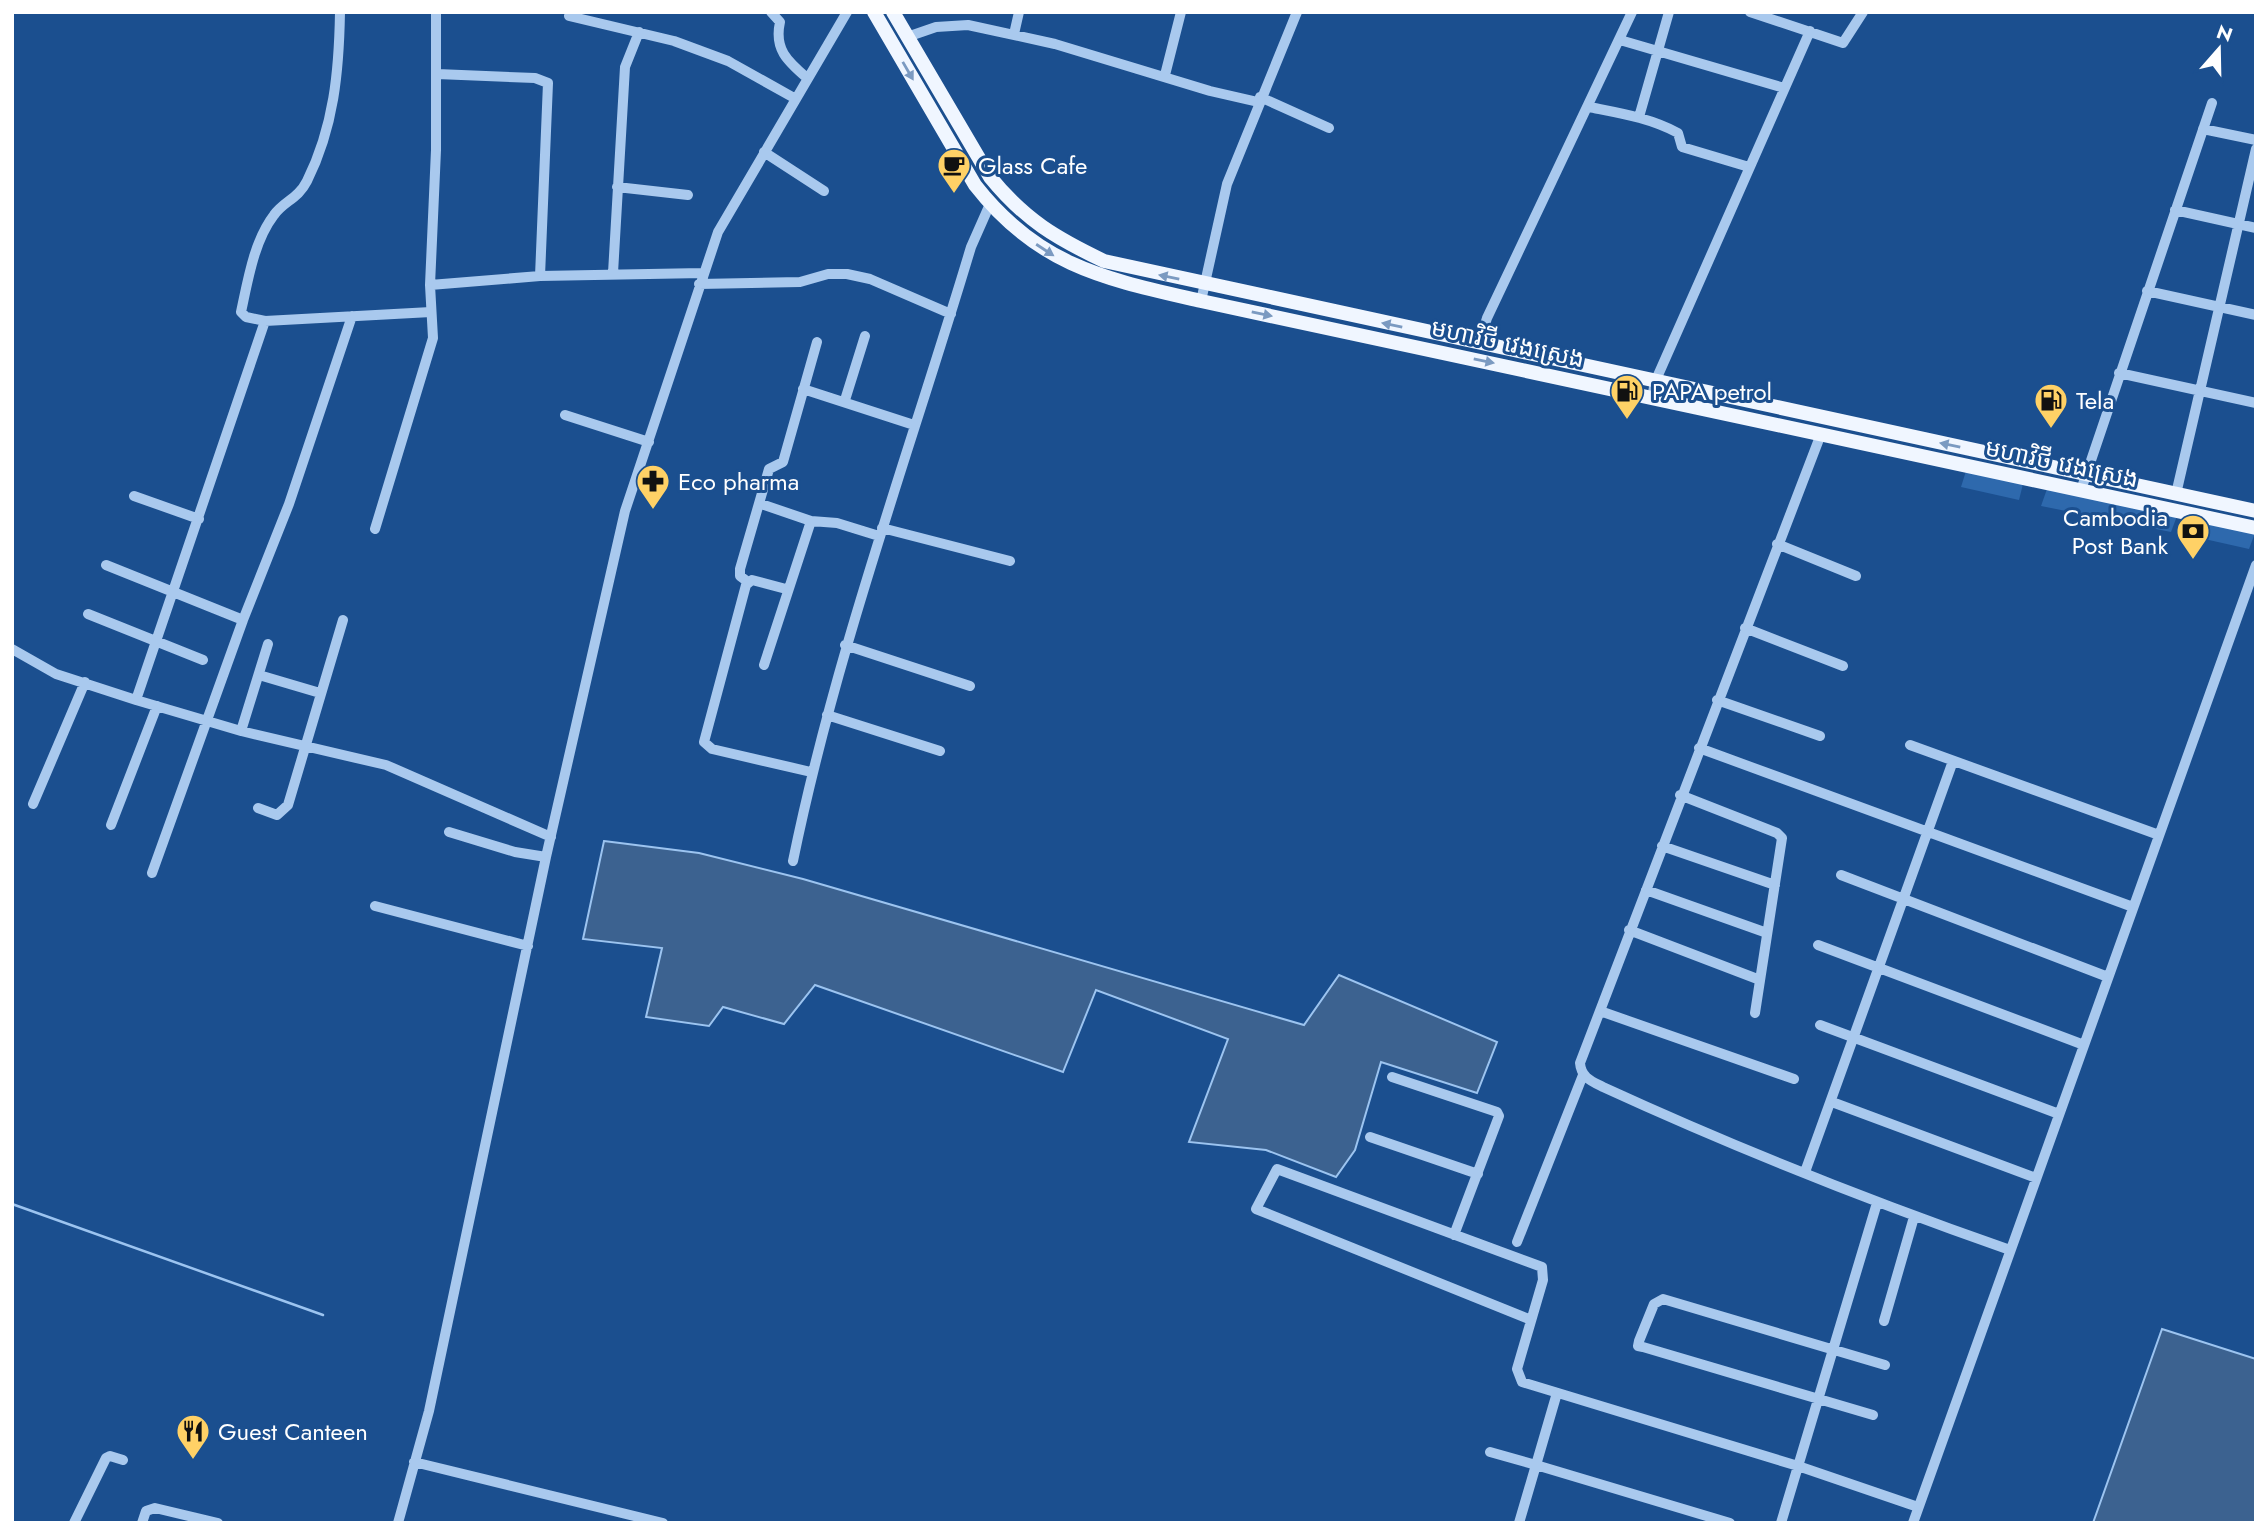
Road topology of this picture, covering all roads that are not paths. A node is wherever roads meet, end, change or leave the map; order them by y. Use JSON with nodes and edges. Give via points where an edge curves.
{"nodes":[{"id":1,"x":340,"y":12,"type":"edge"},
{"id":2,"x":436,"y":12,"type":"edge"},
{"id":3,"x":771,"y":12,"type":"edge"},
{"id":4,"x":847,"y":12,"type":"edge"},
{"id":5,"x":874,"y":12,"type":"edge"},
{"id":6,"x":893,"y":12,"type":"edge"},
{"id":7,"x":1019,"y":12,"type":"edge"},
{"id":8,"x":1181,"y":12,"type":"edge"},
{"id":9,"x":1297,"y":12,"type":"edge"},
{"id":10,"x":1632,"y":12,"type":"edge"},
{"id":11,"x":1669,"y":12,"type":"edge"},
{"id":12,"x":1750,"y":12,"type":"edge"},
{"id":13,"x":1863,"y":12,"type":"edge"},
{"id":14,"x":569,"y":16,"type":"dead end"},
{"id":15,"x":610,"y":18,"type":"edge"},
{"id":16,"x":1810,"y":31,"type":"junction"},
{"id":17,"x":639,"y":32,"type":"junction"},
{"id":18,"x":1014,"y":34,"type":"junction"},
{"id":19,"x":908,"y":37,"type":"junction"},
{"id":20,"x":1620,"y":40,"type":"junction"},
{"id":21,"x":1656,"y":53,"type":"junction"},
{"id":22,"x":437,"y":74,"type":"junction"},
{"id":23,"x":1166,"y":75,"type":"junction"},
{"id":24,"x":807,"y":78,"type":"junction"},
{"id":25,"x":1784,"y":88,"type":"junction"},
{"id":26,"x":796,"y":99,"type":"junction"},
{"id":27,"x":1259,"y":99,"type":"junction"},
{"id":28,"x":2212,"y":103,"type":"dead end"},
{"id":29,"x":1589,"y":107,"type":"junction"},
{"id":30,"x":1639,"y":117,"type":"junction"},
{"id":31,"x":1329,"y":128,"type":"dead end"},
{"id":32,"x":2203,"y":129,"type":"junction"},
{"id":33,"x":2256,"y":140,"type":"edge"},
{"id":34,"x":2256,"y":149,"type":"edge"},
{"id":35,"x":764,"y":152,"type":"junction"},
{"id":36,"x":1749,"y":167,"type":"junction"},
{"id":37,"x":617,"y":187,"type":"junction"},
{"id":38,"x":824,"y":191,"type":"dead end"},
{"id":39,"x":688,"y":195,"type":"dead end"},
{"id":40,"x":990,"y":204,"type":"junction"},
{"id":41,"x":2175,"y":210,"type":"junction"},
{"id":42,"x":2238,"y":224,"type":"junction"},
{"id":43,"x":2256,"y":228,"type":"edge"},
{"id":44,"x":613,"y":273,"type":"junction"},
{"id":45,"x":703,"y":273,"type":"junction"},
{"id":46,"x":540,"y":276,"type":"junction"},
{"id":47,"x":699,"y":284,"type":"junction"},
{"id":48,"x":430,"y":285,"type":"junction"},
{"id":49,"x":1204,"y":285,"type":"junction"},
{"id":50,"x":2147,"y":291,"type":"junction"},
{"id":51,"x":1201,"y":300,"type":"junction"},
{"id":52,"x":2219,"y":307,"type":"junction"},
{"id":53,"x":431,"y":312,"type":"junction"},
{"id":54,"x":951,"y":314,"type":"junction"},
{"id":55,"x":2256,"y":315,"type":"edge"},
{"id":56,"x":352,"y":316,"type":"junction"},
{"id":57,"x":265,"y":321,"type":"junction"},
{"id":58,"x":865,"y":336,"type":"dead end"},
{"id":59,"x":817,"y":342,"type":"dead end"},
{"id":60,"x":1479,"y":344,"type":"junction"},
{"id":61,"x":2119,"y":373,"type":"junction"},
{"id":62,"x":1655,"y":382,"type":"junction"},
{"id":63,"x":803,"y":389,"type":"junction"},
{"id":64,"x":2200,"y":390,"type":"junction"},
{"id":65,"x":1651,"y":398,"type":"junction"},
{"id":66,"x":845,"y":400,"type":"junction"},
{"id":67,"x":2256,"y":402,"type":"edge"},
{"id":68,"x":565,"y":415,"type":"dead end"},
{"id":69,"x":915,"y":425,"type":"junction"},
{"id":70,"x":1821,"y":434,"type":"junction"},
{"id":71,"x":1920,"y":439,"type":"junction"},
{"id":72,"x":649,"y":442,"type":"junction"},
{"id":73,"x":1916,"y":455,"type":"junction"},
{"id":74,"x":2085,"y":474,"type":"junction"},
{"id":75,"x":2081,"y":490,"type":"junction"},
{"id":76,"x":2176,"y":494,"type":"junction"},
{"id":77,"x":134,"y":496,"type":"dead end"},
{"id":78,"x":761,"y":504,"type":"junction"},
{"id":79,"x":2256,"y":511,"type":"edge"},
{"id":80,"x":198,"y":519,"type":"junction"},
{"id":81,"x":811,"y":521,"type":"junction"},
{"id":82,"x":2256,"y":528,"type":"edge"},
{"id":83,"x":374,"y":529,"type":"dead end"},
{"id":84,"x":881,"y":532,"type":"junction"},
{"id":85,"x":1777,"y":544,"type":"junction"},
{"id":86,"x":1010,"y":561,"type":"dead end"},
{"id":87,"x":106,"y":565,"type":"dead end"},
{"id":88,"x":2256,"y":565,"type":"edge"},
{"id":89,"x":1856,"y":576,"type":"dead end"},
{"id":90,"x":748,"y":582,"type":"junction"},
{"id":91,"x":786,"y":589,"type":"junction"},
{"id":92,"x":173,"y":592,"type":"junction"},
{"id":93,"x":88,"y":614,"type":"dead end"},
{"id":94,"x":243,"y":620,"type":"junction"},
{"id":95,"x":343,"y":620,"type":"dead end"},
{"id":96,"x":1745,"y":628,"type":"junction"},
{"id":97,"x":156,"y":642,"type":"junction"},
{"id":98,"x":268,"y":645,"type":"dead end"},
{"id":99,"x":845,"y":646,"type":"junction"},
{"id":100,"x":12,"y":649,"type":"edge"},
{"id":101,"x":203,"y":660,"type":"dead end"},
{"id":102,"x":764,"y":665,"type":"dead end"},
{"id":103,"x":1843,"y":666,"type":"dead end"},
{"id":104,"x":259,"y":675,"type":"junction"},
{"id":105,"x":85,"y":682,"type":"junction"},
{"id":106,"x":970,"y":686,"type":"dead end"},
{"id":107,"x":320,"y":693,"type":"junction"},
{"id":108,"x":136,"y":700,"type":"junction"},
{"id":109,"x":1717,"y":700,"type":"junction"},
{"id":110,"x":157,"y":706,"type":"junction"},
{"id":111,"x":827,"y":715,"type":"junction"},
{"id":112,"x":206,"y":721,"type":"junction"},
{"id":113,"x":241,"y":731,"type":"junction"},
{"id":114,"x":1820,"y":736,"type":"dead end"},
{"id":115,"x":1910,"y":745,"type":"dead end"},
{"id":116,"x":303,"y":746,"type":"junction"},
{"id":117,"x":1699,"y":748,"type":"junction"},
{"id":118,"x":940,"y":751,"type":"dead end"},
{"id":119,"x":1953,"y":761,"type":"junction"},
{"id":120,"x":811,"y":772,"type":"junction"},
{"id":121,"x":1680,"y":795,"type":"junction"},
{"id":122,"x":33,"y":804,"type":"dead end"},
{"id":123,"x":258,"y":808,"type":"dead end"},
{"id":124,"x":111,"y":825,"type":"dead end"},
{"id":125,"x":449,"y":832,"type":"dead end"},
{"id":126,"x":1930,"y":832,"type":"junction"},
{"id":127,"x":2159,"y":835,"type":"junction"},
{"id":128,"x":551,"y":837,"type":"junction"},
{"id":129,"x":1662,"y":846,"type":"junction"},
{"id":130,"x":546,"y":857,"type":"junction"},
{"id":131,"x":793,"y":861,"type":"dead end"},
{"id":132,"x":152,"y":873,"type":"dead end"},
{"id":133,"x":1841,"y":875,"type":"dead end"},
{"id":134,"x":1775,"y":885,"type":"junction"},
{"id":135,"x":1646,"y":890,"type":"junction"},
{"id":136,"x":1905,"y":900,"type":"junction"},
{"id":137,"x":375,"y":906,"type":"dead end"},
{"id":138,"x":2133,"y":908,"type":"junction"},
{"id":139,"x":1629,"y":930,"type":"junction"},
{"id":140,"x":1767,"y":933,"type":"junction"},
{"id":141,"x":1818,"y":945,"type":"dead end"},
{"id":142,"x":528,"y":946,"type":"junction"},
{"id":143,"x":1881,"y":969,"type":"junction"},
{"id":144,"x":2108,"y":976,"type":"junction"},
{"id":145,"x":1760,"y":980,"type":"junction"},
{"id":146,"x":1600,"y":1011,"type":"junction"},
{"id":147,"x":1755,"y":1013,"type":"dead end"},
{"id":148,"x":1820,"y":1025,"type":"dead end"},
{"id":149,"x":1856,"y":1038,"type":"junction"},
{"id":150,"x":2084,"y":1045,"type":"junction"},
{"id":151,"x":1583,"y":1075,"type":"junction"},
{"id":152,"x":1392,"y":1077,"type":"dead end"},
{"id":153,"x":1794,"y":1079,"type":"dead end"},
{"id":154,"x":1832,"y":1102,"type":"junction"},
{"id":155,"x":2059,"y":1114,"type":"junction"},
{"id":156,"x":1370,"y":1137,"type":"dead end"},
{"id":157,"x":1805,"y":1172,"type":"junction"},
{"id":158,"x":1478,"y":1174,"type":"junction"},
{"id":159,"x":2036,"y":1178,"type":"junction"},
{"id":160,"x":1877,"y":1203,"type":"junction"},
{"id":161,"x":1914,"y":1217,"type":"junction"},
{"id":162,"x":1454,"y":1235,"type":"junction"},
{"id":163,"x":1517,"y":1242,"type":"dead end"},
{"id":164,"x":2010,"y":1251,"type":"junction"},
{"id":165,"x":1531,"y":1320,"type":"junction"},
{"id":166,"x":1884,"y":1321,"type":"dead end"},
{"id":167,"x":1834,"y":1350,"type":"junction"},
{"id":168,"x":1885,"y":1365,"type":"dead end"},
{"id":169,"x":1557,"y":1393,"type":"junction"},
{"id":170,"x":1819,"y":1398,"type":"junction"},
{"id":171,"x":1873,"y":1415,"type":"dead end"},
{"id":172,"x":1490,"y":1452,"type":"dead end"},
{"id":173,"x":123,"y":1460,"type":"dead end"},
{"id":174,"x":414,"y":1462,"type":"junction"},
{"id":175,"x":1536,"y":1465,"type":"junction"},
{"id":176,"x":1798,"y":1466,"type":"junction"},
{"id":177,"x":1918,"y":1507,"type":"junction"},
{"id":178,"x":75,"y":1523,"type":"edge"},
{"id":179,"x":142,"y":1523,"type":"edge"},
{"id":180,"x":218,"y":1523,"type":"edge"},
{"id":181,"x":398,"y":1523,"type":"edge"},
{"id":182,"x":663,"y":1523,"type":"edge"},
{"id":183,"x":1519,"y":1523,"type":"edge"},
{"id":184,"x":1730,"y":1523,"type":"edge"},
{"id":185,"x":1782,"y":1523,"type":"edge"},
{"id":186,"x":1913,"y":1523,"type":"edge"}],
"edges":[{"from":1,"to":57,"type":"street","via":[[337,86],[314,165],[297,197],[275,212],[248,280],[241,312]]},
{"from":2,"to":22,"type":"street"},
{"from":3,"to":24,"type":"street","via":[[780,22],[780,49]]},
{"from":4,"to":24,"type":"street"},
{"from":5,"to":40,"type":"main road","name":"មហាវិថី វេងស្រេង","one_way":true},
{"from":6,"to":19,"type":"main road","name":"មហាវិថី វេងស្រេង"},
{"from":7,"to":18,"type":"street"},
{"from":8,"to":23,"type":"street"},
{"from":9,"to":27,"type":"street"},
{"from":10,"to":20,"type":"street"},
{"from":11,"to":21,"type":"street"},
{"from":12,"to":16,"type":"street"},
{"from":13,"to":16,"type":"street","via":[[1843,43]]},
{"from":14,"to":15,"type":"street"},
{"from":15,"to":17,"type":"street"},
{"from":16,"to":25,"type":"street"},
{"from":17,"to":26,"type":"street","via":[[728,61]]},
{"from":17,"to":37,"type":"street","via":[[625,67]]},
{"from":18,"to":19,"type":"street","via":[[954,24]]},
{"from":18,"to":23,"type":"street"},
{"from":49,"to":19,"type":"main road","name":"មហាវិថី វេងស្រេង","one_way":true,"via":[[1104,261],[1052,236],[1027,217],[990,177]]},
{"from":20,"to":21,"type":"street"},
{"from":20,"to":29,"type":"street"},
{"from":21,"to":25,"type":"street"},
{"from":21,"to":30,"type":"street"},
{"from":22,"to":46,"type":"street","via":[[535,78],[548,83]]},
{"from":22,"to":48,"type":"street"},
{"from":23,"to":27,"type":"street","via":[[1210,91]]},
{"from":24,"to":26,"type":"street"},
{"from":25,"to":36,"type":"street"},
{"from":26,"to":35,"type":"street"},
{"from":27,"to":31,"type":"street"},
{"from":27,"to":49,"type":"street","via":[[1227,184]]},
{"from":28,"to":32,"type":"street"},
{"from":29,"to":30,"type":"street"},
{"from":29,"to":60,"type":"street","via":[[1487,318]]},
{"from":30,"to":36,"type":"street","via":[[1678,133],[1682,147]]},
{"from":32,"to":33,"type":"street"},
{"from":32,"to":41,"type":"street"},
{"from":34,"to":42,"type":"street"},
{"from":35,"to":38,"type":"street"},
{"from":35,"to":45,"type":"street","via":[[718,232]]},
{"from":36,"to":62,"type":"street"},
{"from":37,"to":39,"type":"street"},
{"from":37,"to":44,"type":"street"},
{"from":40,"to":51,"type":"main road","name":"មហាវិថី វេងស្រេង","one_way":true,"via":[[1044,250],[1075,267]]},
{"from":40,"to":54,"type":"street","via":[[971,247]]},
{"from":41,"to":42,"type":"street"},
{"from":41,"to":50,"type":"street"},
{"from":42,"to":43,"type":"street"},
{"from":42,"to":52,"type":"street"},
{"from":44,"to":45,"type":"street"},
{"from":44,"to":46,"type":"street"},
{"from":45,"to":47,"type":"street"},
{"from":46,"to":48,"type":"street"},
{"from":47,"to":54,"type":"street","via":[[800,282],[847,274],[870,279]]},
{"from":47,"to":72,"type":"street"},
{"from":48,"to":53,"type":"street"},
{"from":49,"to":51,"type":"street"},
{"from":60,"to":49,"type":"main road","name":"មហាវិថី វេងស្រេង","one_way":true},
{"from":50,"to":52,"type":"street"},
{"from":50,"to":61,"type":"street"},
{"from":51,"to":65,"type":"main road","name":"មហាវិថី វេងស្រេង","one_way":true},
{"from":52,"to":55,"type":"street"},
{"from":52,"to":64,"type":"street"},
{"from":53,"to":56,"type":"street"},
{"from":53,"to":83,"type":"street","via":[[433,338]]},
{"from":54,"to":69,"type":"street"},
{"from":56,"to":57,"type":"street"},
{"from":56,"to":94,"type":"street","via":[[298,479]]},
{"from":57,"to":80,"type":"street"},
{"from":58,"to":66,"type":"street"},
{"from":59,"to":63,"type":"street"},
{"from":60,"to":62,"type":"main road","name":"មហាវិថី វេងស្រេង"},
{"from":61,"to":64,"type":"street"},
{"from":61,"to":74,"type":"street"},
{"from":62,"to":65,"type":"street"},
{"from":62,"to":71,"type":"main road","name":"មហាវិថី វេងស្រេង"},
{"from":63,"to":66,"type":"street"},
{"from":63,"to":78,"type":"street","via":[[783,462],[769,469]]},
{"from":64,"to":67,"type":"street"},
{"from":64,"to":76,"type":"street"},
{"from":65,"to":70,"type":"main road","name":"មហាវិថី វេងស្រេង"},
{"from":66,"to":69,"type":"street"},
{"from":68,"to":72,"type":"street"},
{"from":69,"to":84,"type":"street"},
{"from":70,"to":73,"type":"main road","name":"មហាវិថី វេងស្រេង"},
{"from":70,"to":85,"type":"street"},
{"from":71,"to":73,"type":"main road"},
{"from":74,"to":71,"type":"main road","name":"មហាវិថី វេងស្រេង","one_way":true},
{"from":72,"to":128,"type":"street","via":[[616,547]]},
{"from":73,"to":75,"type":"main road","name":"មហាវិថី វេងស្រេង"},
{"from":74,"to":75,"type":"street"},
{"from":74,"to":76,"type":"main road","name":"មហាវិថី វេងស្រេង"},
{"from":75,"to":82,"type":"main road","name":"មហាវិថី វេងស្រេង"},
{"from":76,"to":79,"type":"main road","name":"មហាវិថី វេងស្រេង"},
{"from":77,"to":80,"type":"street"},
{"from":78,"to":81,"type":"street"},
{"from":78,"to":90,"type":"street","via":[[740,569],[740,576]]},
{"from":80,"to":92,"type":"street"},
{"from":81,"to":84,"type":"street"},
{"from":81,"to":91,"type":"street"},
{"from":84,"to":86,"type":"street"},
{"from":84,"to":99,"type":"street"},
{"from":85,"to":89,"type":"street"},
{"from":85,"to":96,"type":"street"},
{"from":87,"to":92,"type":"street"},
{"from":88,"to":127,"type":"street"},
{"from":90,"to":91,"type":"street"},
{"from":90,"to":120,"type":"street","via":[[706,746]]},
{"from":91,"to":102,"type":"street"},
{"from":92,"to":94,"type":"street"},
{"from":92,"to":97,"type":"street"},
{"from":93,"to":97,"type":"street"},
{"from":94,"to":112,"type":"street"},
{"from":95,"to":107,"type":"street"},
{"from":96,"to":103,"type":"street"},
{"from":96,"to":109,"type":"street"},
{"from":97,"to":101,"type":"street"},
{"from":97,"to":108,"type":"street"},
{"from":98,"to":104,"type":"street"},
{"from":99,"to":106,"type":"street"},
{"from":99,"to":111,"type":"street"},
{"from":100,"to":105,"type":"street","via":[[56,674]]},
{"from":104,"to":107,"type":"street"},
{"from":104,"to":113,"type":"street"},
{"from":105,"to":108,"type":"street"},
{"from":105,"to":122,"type":"street"},
{"from":107,"to":116,"type":"street"},
{"from":108,"to":110,"type":"street"},
{"from":109,"to":114,"type":"street"},
{"from":109,"to":117,"type":"street"},
{"from":110,"to":112,"type":"street"},
{"from":110,"to":124,"type":"street"},
{"from":111,"to":118,"type":"street"},
{"from":111,"to":120,"type":"street"},
{"from":112,"to":113,"type":"street"},
{"from":112,"to":132,"type":"street"},
{"from":113,"to":116,"type":"street"},
{"from":115,"to":119,"type":"street"},
{"from":116,"to":123,"type":"street","via":[[283,812],[277,815]]},
{"from":116,"to":128,"type":"street","via":[[386,765]]},
{"from":117,"to":121,"type":"street"},
{"from":117,"to":126,"type":"street"},
{"from":119,"to":126,"type":"street"},
{"from":119,"to":127,"type":"street"},
{"from":120,"to":131,"type":"street"},
{"from":121,"to":129,"type":"street"},
{"from":121,"to":134,"type":"street","via":[[1777,833],[1782,838]]},
{"from":125,"to":130,"type":"street"},
{"from":126,"to":136,"type":"street"},
{"from":126,"to":138,"type":"street"},
{"from":127,"to":138,"type":"street"},
{"from":128,"to":130,"type":"street"},
{"from":129,"to":134,"type":"street"},
{"from":129,"to":135,"type":"street"},
{"from":130,"to":142,"type":"street"},
{"from":133,"to":136,"type":"street"},
{"from":134,"to":140,"type":"street"},
{"from":135,"to":139,"type":"street"},
{"from":135,"to":140,"type":"street"},
{"from":136,"to":143,"type":"street"},
{"from":136,"to":144,"type":"street"},
{"from":137,"to":142,"type":"street"},
{"from":138,"to":144,"type":"street"},
{"from":139,"to":145,"type":"street"},
{"from":139,"to":146,"type":"street"},
{"from":140,"to":145,"type":"street"},
{"from":141,"to":143,"type":"street"},
{"from":142,"to":174,"type":"street","via":[[429,1412]]},
{"from":143,"to":149,"type":"street"},
{"from":143,"to":150,"type":"street"},
{"from":144,"to":150,"type":"street"},
{"from":145,"to":147,"type":"street"},
{"from":146,"to":151,"type":"street","via":[[1580,1063]]},
{"from":146,"to":153,"type":"street"},
{"from":148,"to":149,"type":"street"},
{"from":149,"to":154,"type":"street"},
{"from":149,"to":155,"type":"street"},
{"from":150,"to":155,"type":"street"},
{"from":151,"to":157,"type":"street","via":[[1651,1109]]},
{"from":151,"to":163,"type":"street"},
{"from":152,"to":158,"type":"street","via":[[1497,1112]]},
{"from":154,"to":157,"type":"street"},
{"from":154,"to":159,"type":"street"},
{"from":155,"to":159,"type":"street"},
{"from":156,"to":158,"type":"street"},
{"from":157,"to":160,"type":"street"},
{"from":158,"to":162,"type":"street"},
{"from":159,"to":164,"type":"street"},
{"from":160,"to":161,"type":"street"},
{"from":160,"to":167,"type":"street"},
{"from":161,"to":164,"type":"street"},
{"from":161,"to":166,"type":"street"},
{"from":162,"to":165,"type":"street","via":[[1542,1267]]},
{"from":162,"to":165,"type":"street","via":[[1277,1169],[1256,1209]]},
{"from":164,"to":177,"type":"street"},
{"from":165,"to":169,"type":"street","via":[[1518,1377]]},
{"from":167,"to":168,"type":"street"},
{"from":167,"to":170,"type":"street"},
{"from":167,"to":170,"type":"street","via":[[1663,1299],[1654,1304],[1639,1341],[1638,1346]]},
{"from":169,"to":175,"type":"street"},
{"from":169,"to":176,"type":"street"},
{"from":170,"to":171,"type":"street"},
{"from":170,"to":176,"type":"street"},
{"from":172,"to":175,"type":"street"},
{"from":173,"to":178,"type":"street","via":[[106,1458]]},
{"from":174,"to":181,"type":"street"},
{"from":174,"to":182,"type":"street"},
{"from":175,"to":183,"type":"street"},
{"from":175,"to":184,"type":"street"},
{"from":176,"to":177,"type":"street"},
{"from":176,"to":185,"type":"street"},
{"from":177,"to":186,"type":"street"},
{"from":179,"to":180,"type":"street","via":[[146,1511],[155,1508]]}]}
